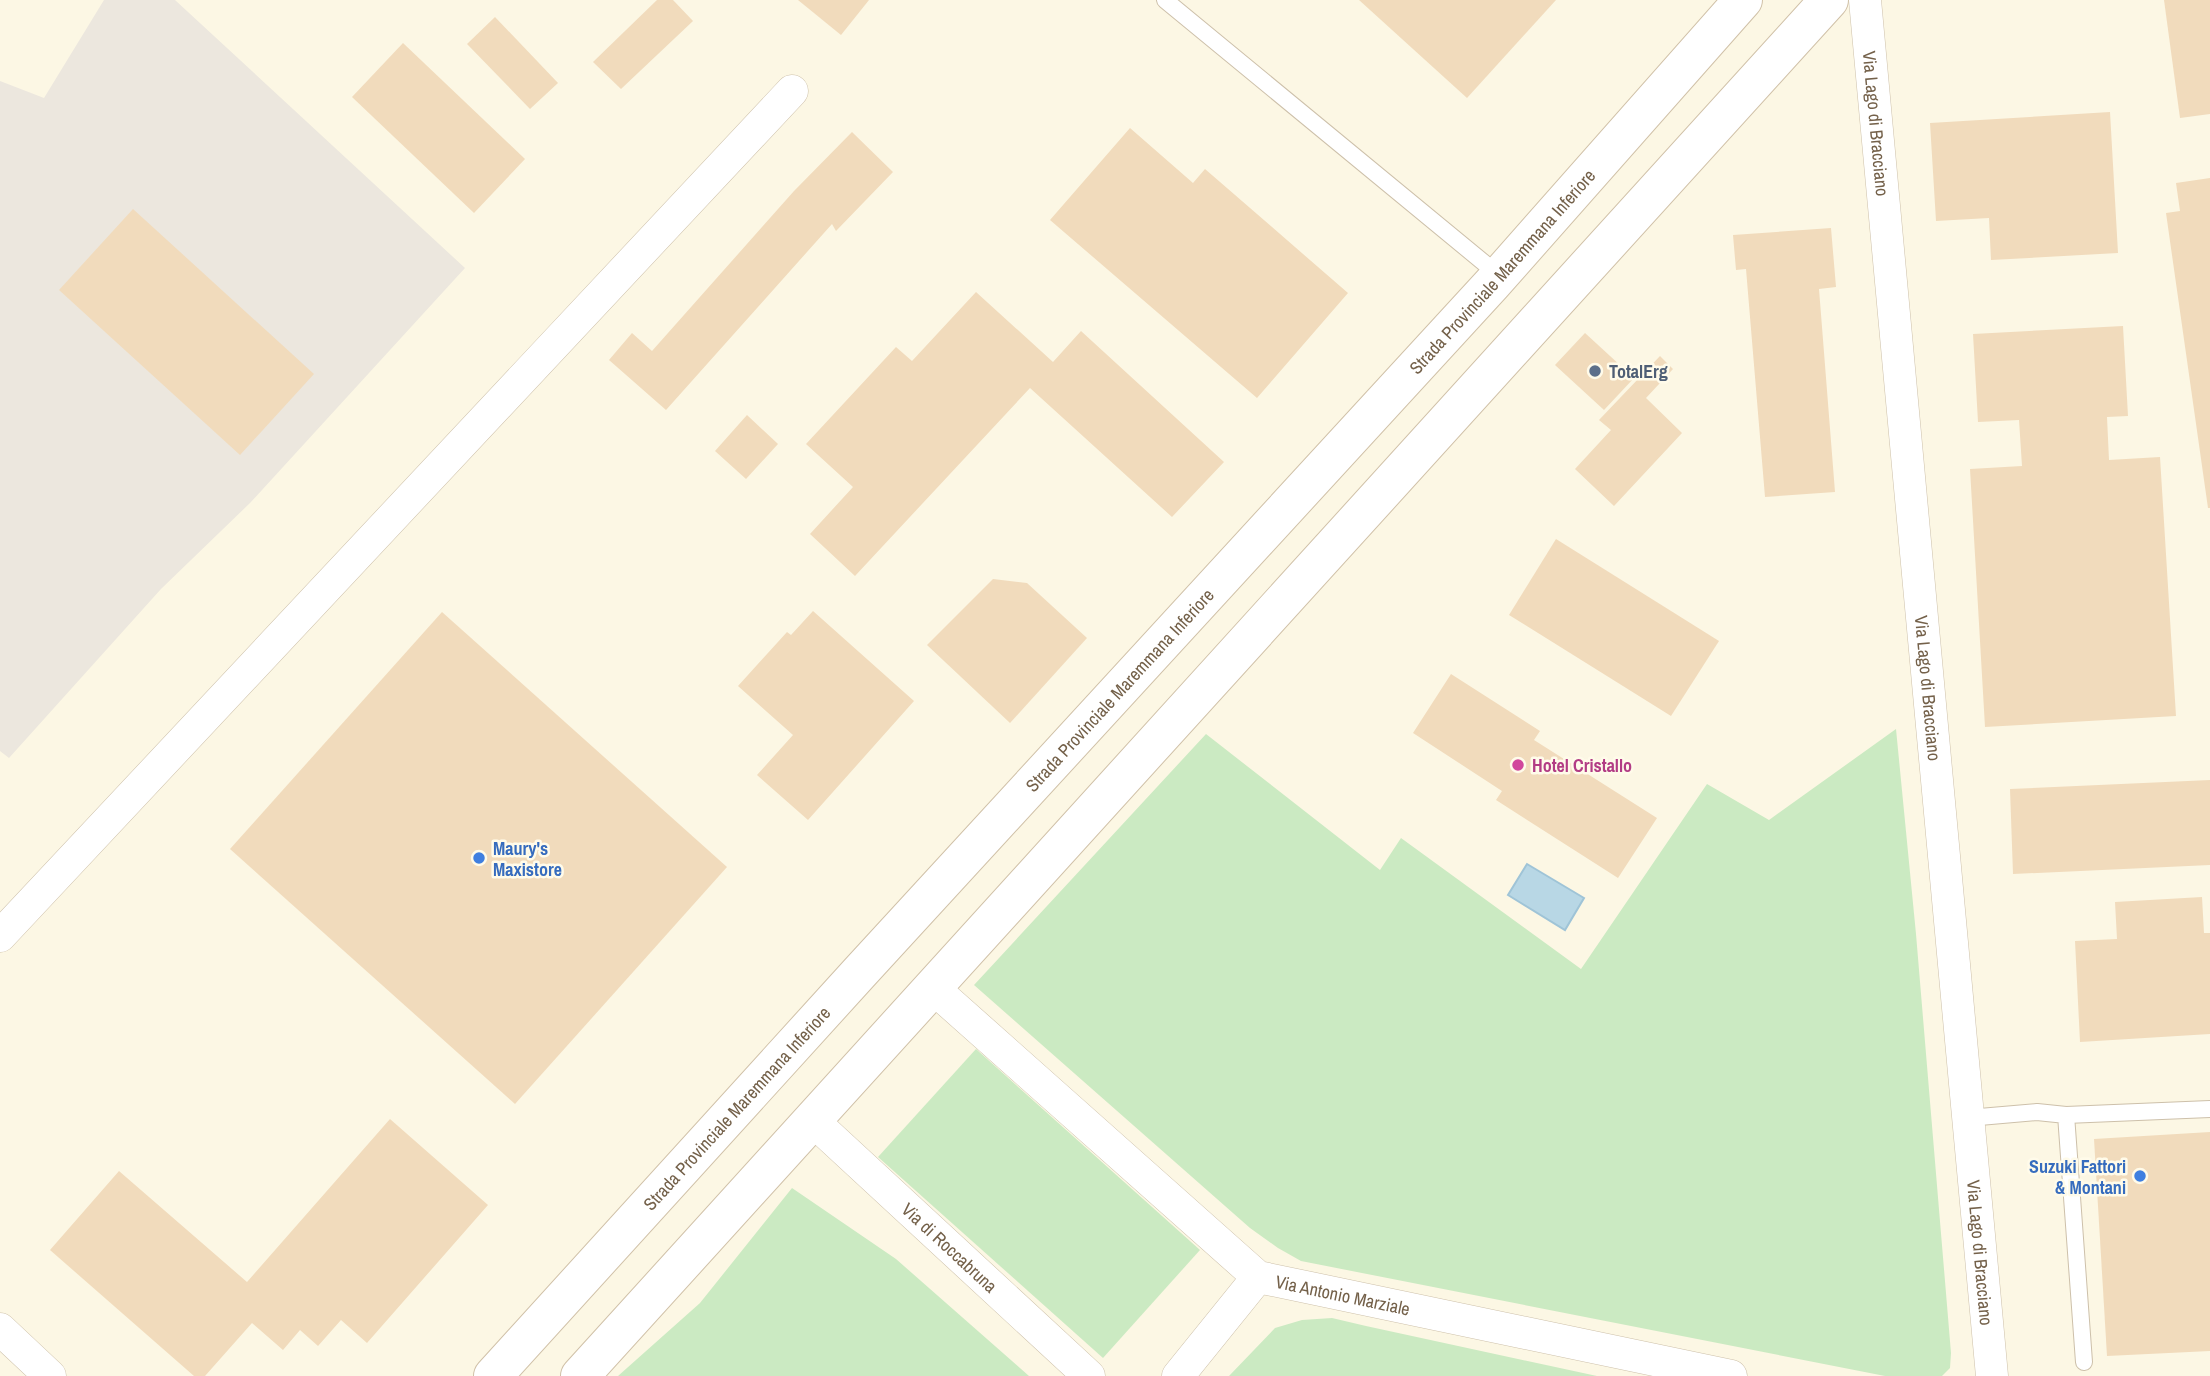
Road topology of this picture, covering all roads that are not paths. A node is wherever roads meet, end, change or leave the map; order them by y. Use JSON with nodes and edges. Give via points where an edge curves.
{"nodes":[{"id":1,"x":1165,"y":0,"type":"edge"},
{"id":2,"x":1743,"y":0,"type":"edge"},
{"id":3,"x":1829,"y":0,"type":"edge"},
{"id":4,"x":1865,"y":0,"type":"edge"},
{"id":5,"x":792,"y":91,"type":"dead end"},
{"id":6,"x":1500,"y":276,"type":"junction"},
{"id":7,"x":0,"y":936,"type":"edge"},
{"id":8,"x":932,"y":987,"type":"junction"},
{"id":9,"x":2210,"y":1108,"type":"edge"},
{"id":10,"x":2066,"y":1115,"type":"junction"},
{"id":11,"x":1968,"y":1118,"type":"junction"},
{"id":12,"x":811,"y":1119,"type":"junction"},
{"id":13,"x":1258,"y":1277,"type":"junction"},
{"id":14,"x":0,"y":1329,"type":"edge"},
{"id":15,"x":2084,"y":1362,"type":"dead end"},
{"id":16,"x":50,"y":1376,"type":"edge"},
{"id":17,"x":493,"y":1376,"type":"edge"},
{"id":18,"x":580,"y":1376,"type":"edge"},
{"id":19,"x":1089,"y":1376,"type":"edge"},
{"id":20,"x":1178,"y":1376,"type":"edge"},
{"id":21,"x":1731,"y":1376,"type":"edge"},
{"id":22,"x":1992,"y":1376,"type":"edge"}],
"edges":[{"from":1,"to":6,"type":"lane"},
{"from":2,"to":6,"type":"main road","name":"Strada Provinciale Maremmana Inferiore"},
{"from":3,"to":8,"type":"main road"},
{"from":4,"to":11,"type":"street","name":"Via Lago di Bracciano"},
{"from":5,"to":7,"type":"street"},
{"from":6,"to":17,"type":"main road","name":"Strada Provinciale Maremmana Inferiore"},
{"from":8,"to":12,"type":"main road"},
{"from":8,"to":13,"type":"street","name":"Via Antonio Marziale"},
{"from":9,"to":10,"type":"lane"},
{"from":10,"to":11,"type":"lane","via":[[2037,1112]]},
{"from":10,"to":15,"type":"lane"},
{"from":11,"to":22,"type":"street","name":"Via Lago di Bracciano"},
{"from":12,"to":18,"type":"main road"},
{"from":12,"to":19,"type":"street","name":"Via di Roccabruna"},
{"from":13,"to":20,"type":"street"},
{"from":13,"to":21,"type":"street","name":"Via Antonio Marziale"},
{"from":14,"to":16,"type":"street"}]}
